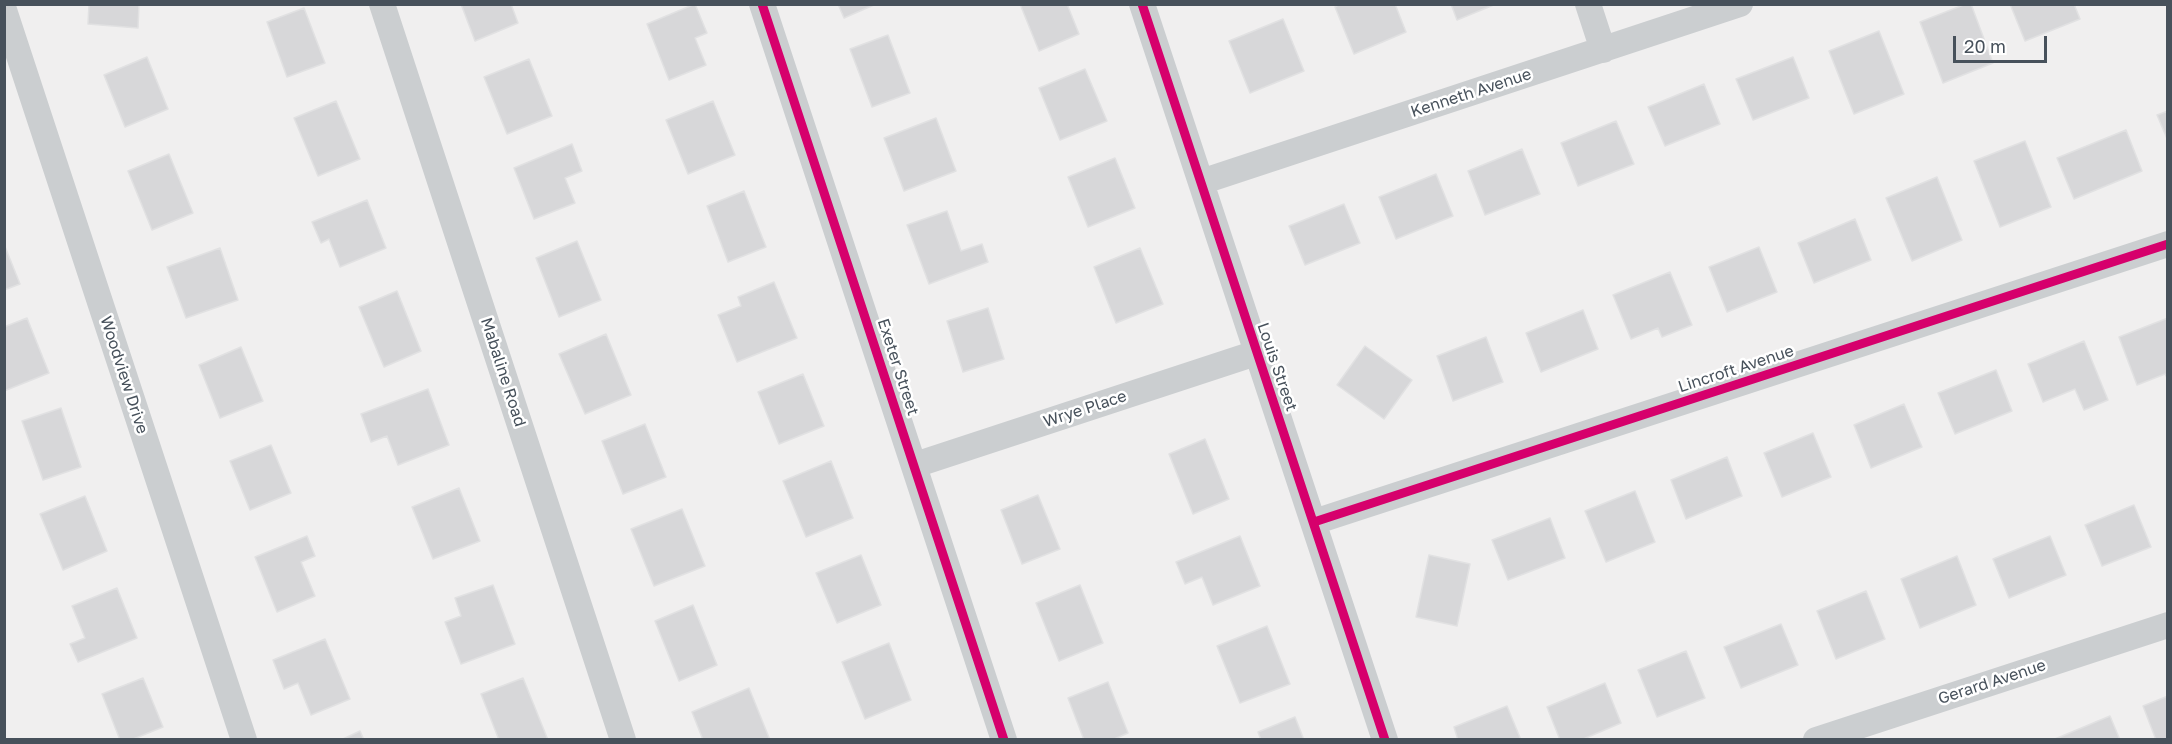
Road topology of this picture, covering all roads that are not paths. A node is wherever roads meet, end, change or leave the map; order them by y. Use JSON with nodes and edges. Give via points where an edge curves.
{"nodes":[{"id":1,"x":382,"y":4,"type":"edge"},
{"id":2,"x":762,"y":4,"type":"edge"},
{"id":3,"x":1142,"y":4,"type":"edge"},
{"id":4,"x":1588,"y":4,"type":"edge"},
{"id":5,"x":1740,"y":4,"type":"edge"},
{"id":6,"x":4,"y":10,"type":"edge"},
{"id":7,"x":1603,"y":50,"type":"junction"},
{"id":8,"x":1201,"y":182,"type":"junction"},
{"id":9,"x":2168,"y":244,"type":"edge"},
{"id":10,"x":1256,"y":353,"type":"junction"},
{"id":11,"x":915,"y":465,"type":"junction"},
{"id":12,"x":1314,"y":522,"type":"junction"},
{"id":13,"x":2168,"y":625,"type":"edge"},
{"id":14,"x":244,"y":740,"type":"edge"},
{"id":15,"x":623,"y":740,"type":"edge"},
{"id":16,"x":1004,"y":740,"type":"edge"},
{"id":17,"x":1385,"y":740,"type":"edge"},
{"id":18,"x":1816,"y":740,"type":"edge"}],
"edges":[{"from":1,"to":15,"type":"street","name":"Mabaline Road"},
{"from":2,"to":11,"type":"street","name":"Exeter Street"},
{"from":3,"to":8,"type":"street","name":"Louis Street"},
{"from":4,"to":7,"type":"street"},
{"from":5,"to":7,"type":"street","name":"Kenneth Avenue"},
{"from":6,"to":14,"type":"street","name":"Woodview Drive"},
{"from":7,"to":8,"type":"street","name":"Kenneth Avenue"},
{"from":8,"to":10,"type":"street","name":"Louis Street"},
{"from":9,"to":12,"type":"street","name":"Lincroft Avenue"},
{"from":10,"to":11,"type":"street","name":"Wrye Place"},
{"from":10,"to":12,"type":"street","name":"Louis Street"},
{"from":11,"to":16,"type":"street","name":"Exeter Street"},
{"from":12,"to":17,"type":"street","name":"Louis Street"},
{"from":13,"to":18,"type":"street","name":"Gerard Avenue"}]}
